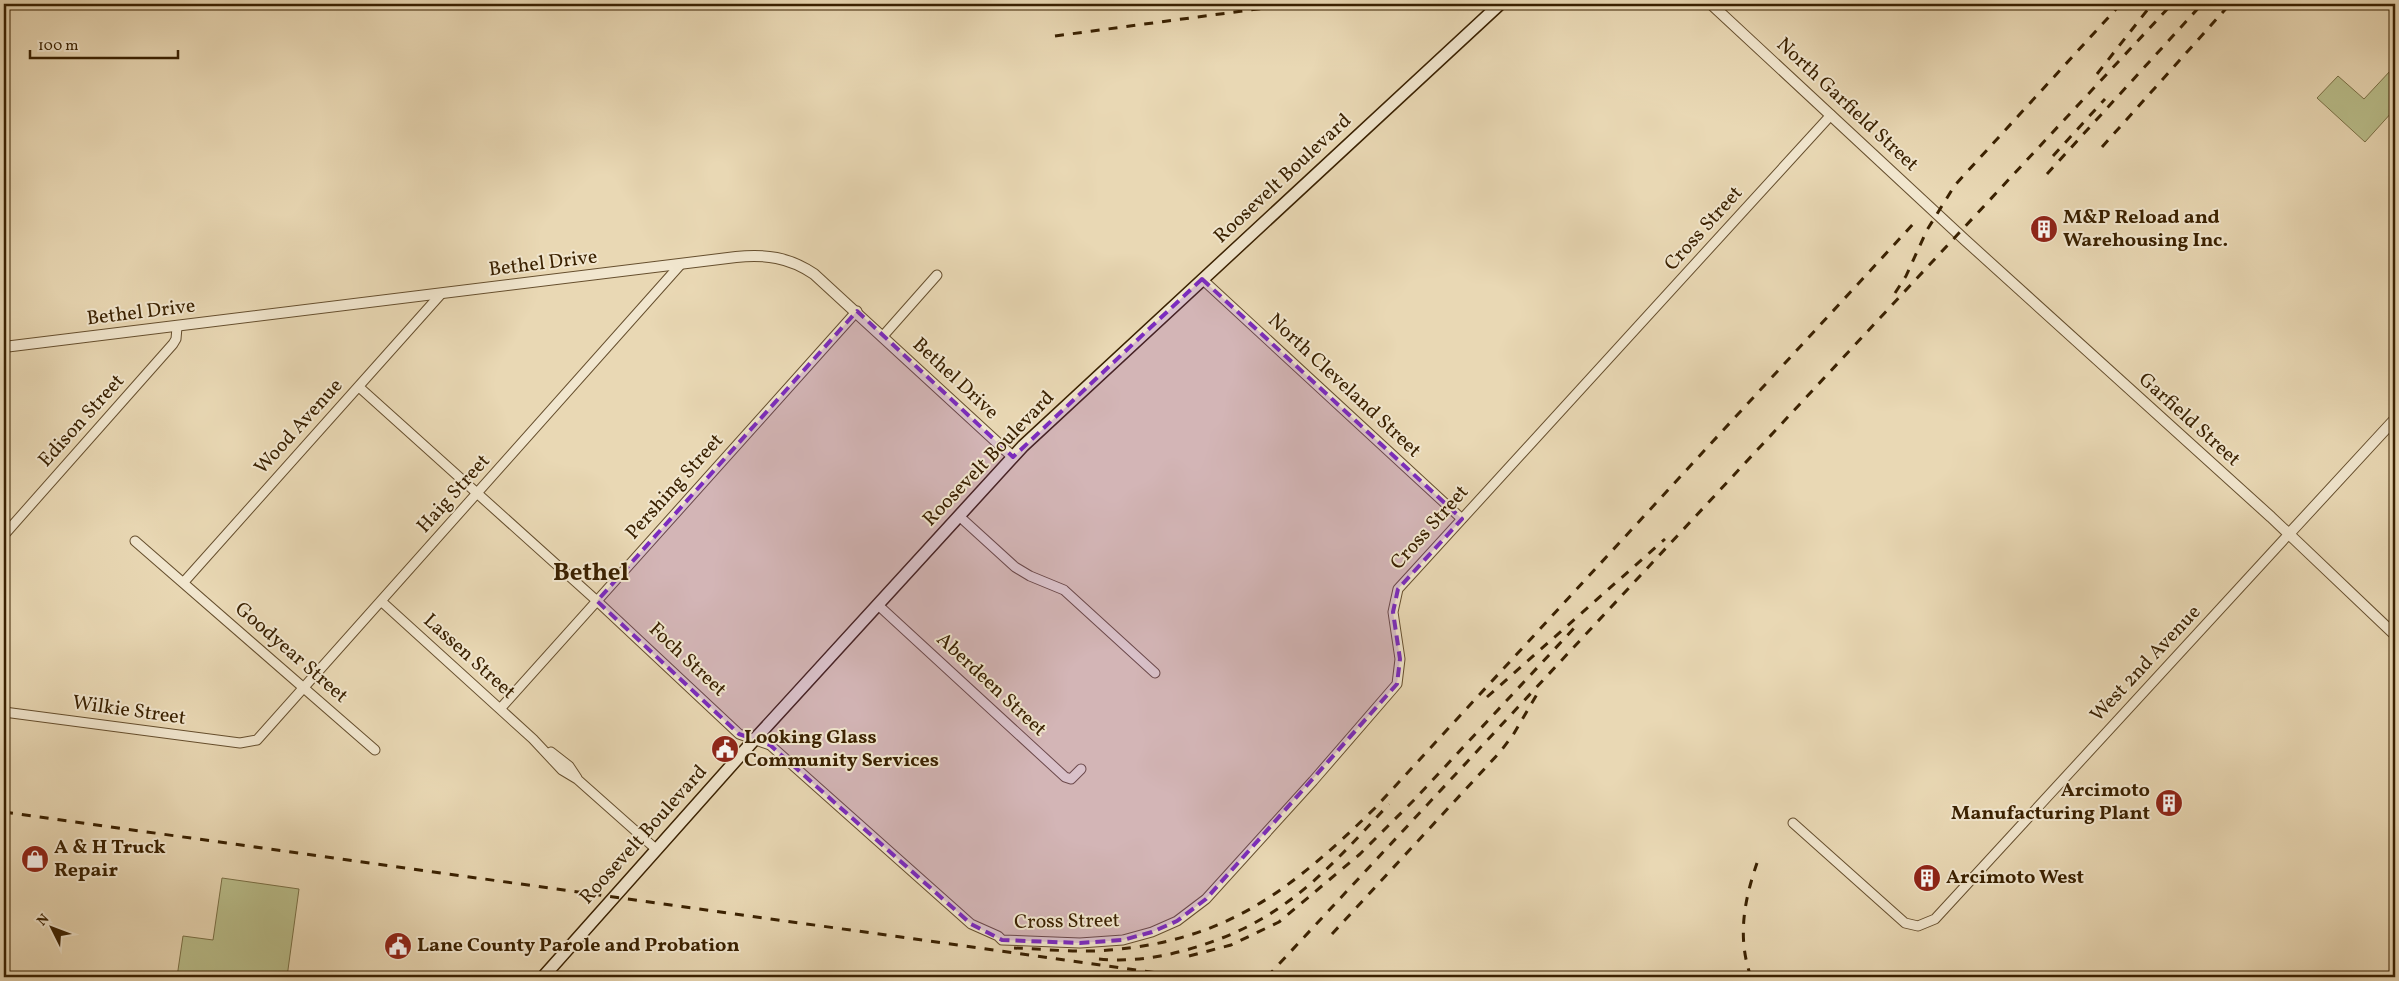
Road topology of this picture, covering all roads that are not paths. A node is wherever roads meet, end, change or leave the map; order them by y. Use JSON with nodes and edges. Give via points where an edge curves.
{"nodes":[{"id":1,"x":1500,"y":4,"type":"edge"},
{"id":2,"x":1711,"y":4,"type":"edge"},
{"id":3,"x":1831,"y":115,"type":"junction"},
{"id":4,"x":1958,"y":233,"type":"joint"},
{"id":5,"x":681,"y":264,"type":"junction"},
{"id":6,"x":937,"y":275,"type":"dead end"},
{"id":7,"x":1202,"y":279,"type":"junction"},
{"id":8,"x":441,"y":294,"type":"junction"},
{"id":9,"x":857,"y":311,"type":"junction"},
{"id":10,"x":177,"y":326,"type":"junction"},
{"id":11,"x":883,"y":336,"type":"junction"},
{"id":12,"x":4,"y":347,"type":"edge"},
{"id":13,"x":359,"y":387,"type":"junction"},
{"id":14,"x":2395,"y":418,"type":"edge"},
{"id":15,"x":1013,"y":457,"type":"junction"},
{"id":16,"x":478,"y":494,"type":"junction"},
{"id":17,"x":959,"y":516,"type":"junction"},
{"id":18,"x":1462,"y":519,"type":"junction"},
{"id":19,"x":4,"y":535,"type":"edge"},
{"id":20,"x":2288,"y":535,"type":"junction"},
{"id":21,"x":135,"y":541,"type":"dead end"},
{"id":22,"x":183,"y":582,"type":"junction"},
{"id":23,"x":381,"y":601,"type":"junction"},
{"id":24,"x":597,"y":601,"type":"junction"},
{"id":25,"x":878,"y":605,"type":"junction"},
{"id":26,"x":2395,"y":635,"type":"edge"},
{"id":27,"x":1155,"y":673,"type":"dead end"},
{"id":28,"x":303,"y":687,"type":"junction"},
{"id":29,"x":500,"y":709,"type":"junction"},
{"id":30,"x":4,"y":712,"type":"edge"},
{"id":31,"x":754,"y":740,"type":"junction"},
{"id":32,"x":250,"y":743,"type":"joint"},
{"id":33,"x":375,"y":750,"type":"dead end"},
{"id":34,"x":1080,"y":769,"type":"dead end"},
{"id":35,"x":1793,"y":823,"type":"dead end"},
{"id":36,"x":657,"y":850,"type":"junction"},
{"id":37,"x":1002,"y":940,"type":"joint"},
{"id":38,"x":543,"y":977,"type":"edge"}],
"edges":[{"from":1,"to":7,"type":"main road","name":"Roosevelt Boulevard"},
{"from":2,"to":3,"type":"street","name":"North Garfield Street"},
{"from":3,"to":4,"type":"street","name":"North Garfield Street"},
{"from":3,"to":18,"type":"street","name":"Cross Street"},
{"from":4,"to":20,"type":"street","name":"Garfield Street"},
{"from":5,"to":8,"type":"street","name":"Bethel Drive"},
{"from":5,"to":9,"type":"street","name":"Bethel Drive","via":[[754,255],[783,258],[814,274]]},
{"from":5,"to":16,"type":"street","name":"Haig Street"},
{"from":6,"to":11,"type":"street"},
{"from":7,"to":15,"type":"main road","name":"Roosevelt Boulevard"},
{"from":7,"to":18,"type":"street","name":"North Cleveland Street"},
{"from":8,"to":10,"type":"street","name":"Bethel Drive"},
{"from":8,"to":13,"type":"street","name":"Wood Avenue"},
{"from":9,"to":11,"type":"street","name":"Bethel Drive"},
{"from":9,"to":24,"type":"street","name":"Pershing Street"},
{"from":10,"to":12,"type":"street","name":"Bethel Drive"},
{"from":10,"to":19,"type":"street","name":"Edison Street","via":[[174,344]]},
{"from":11,"to":15,"type":"street","name":"Bethel Drive"},
{"from":13,"to":16,"type":"street","name":"Foch Street"},
{"from":13,"to":22,"type":"street","name":"Wood Avenue"},
{"from":14,"to":20,"type":"street","name":"West 2nd Avenue"},
{"from":15,"to":17,"type":"main road","name":"Roosevelt Boulevard"},
{"from":16,"to":23,"type":"street","name":"Haig Street"},
{"from":16,"to":24,"type":"street","name":"Foch Street"},
{"from":17,"to":25,"type":"main road","name":"Roosevelt Boulevard"},
{"from":17,"to":27,"type":"street","via":[[1021,571],[1064,590]]},
{"from":18,"to":37,"type":"street","name":"Cross Street","via":[[1398,589],[1393,612],[1400,659],[1397,684],[1206,898],[1177,921],[1123,940],[1080,943]]},
{"from":20,"to":26,"type":"street","name":"Garfield Street"},
{"from":20,"to":35,"type":"street","name":"West 2nd Avenue","via":[[1935,919],[1910,926]]},
{"from":21,"to":22,"type":"street","name":"Goodyear Street"},
{"from":22,"to":28,"type":"street","name":"Goodyear Street"},
{"from":23,"to":28,"type":"street","name":"Haig Street"},
{"from":23,"to":29,"type":"street","name":"Lassen Street"},
{"from":24,"to":29,"type":"street","name":"Pershing Street"},
{"from":24,"to":31,"type":"street","name":"Foch Street","via":[[739,734]]},
{"from":25,"to":31,"type":"main road","name":"Roosevelt Boulevard"},
{"from":25,"to":34,"type":"street","name":"Aberdeen Street","via":[[1065,777],[1071,779]]},
{"from":28,"to":32,"type":"street","name":"Haig Street","via":[[260,737]]},
{"from":28,"to":33,"type":"street","name":"Goodyear Street"},
{"from":29,"to":36,"type":"street","name":"Lassen Street","via":[[562,770],[577,778]]},
{"from":30,"to":32,"type":"street","name":"Wilkie Street"},
{"from":31,"to":36,"type":"main road","name":"Roosevelt Boulevard"},
{"from":31,"to":37,"type":"street","name":"Foch Street","via":[[770,745],[971,924]]},
{"from":36,"to":38,"type":"main road","name":"Roosevelt Boulevard"}]}
